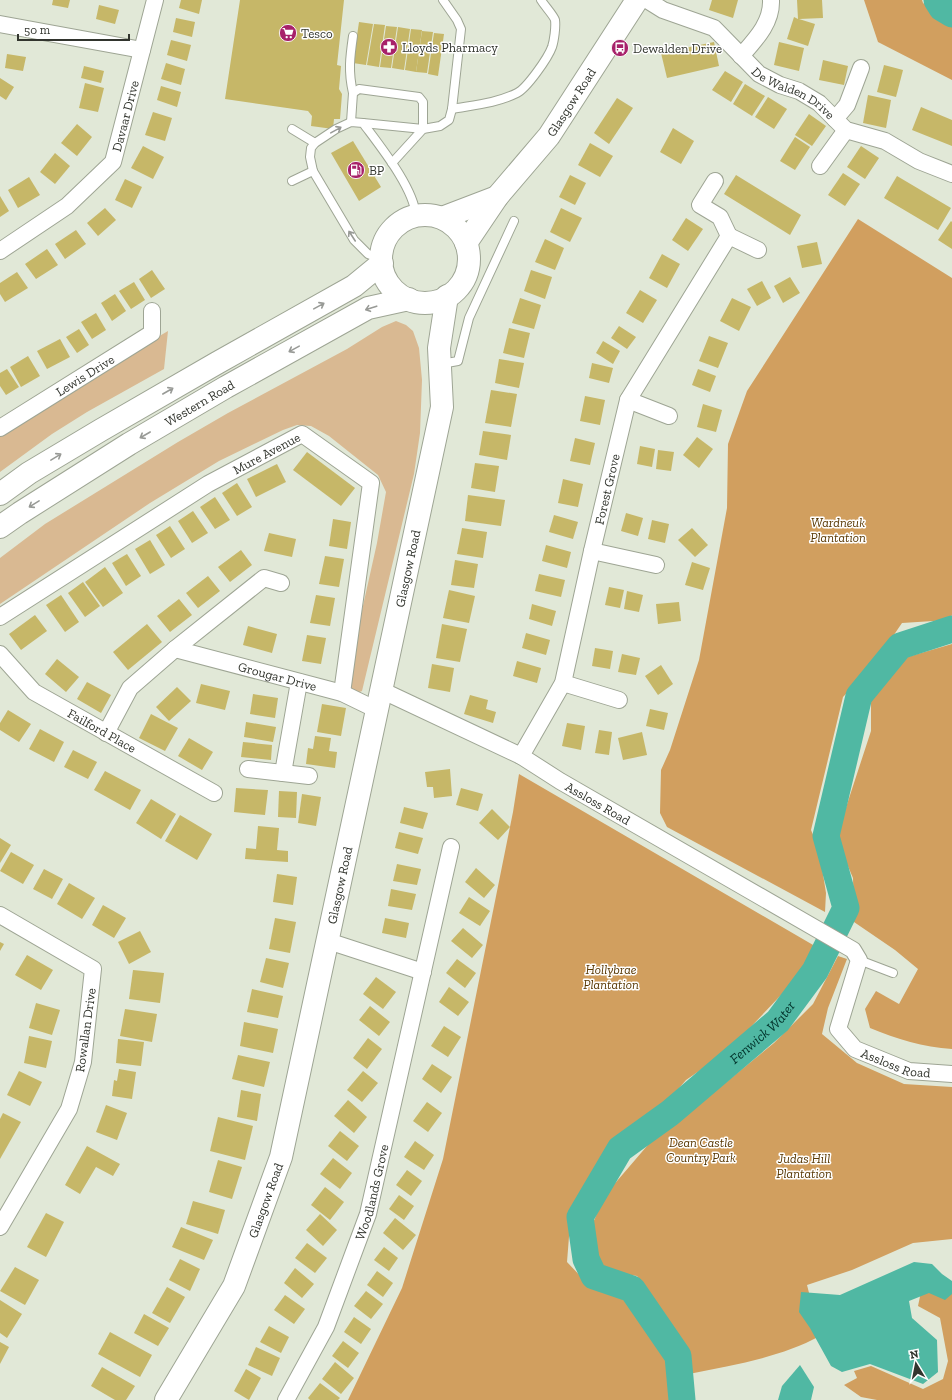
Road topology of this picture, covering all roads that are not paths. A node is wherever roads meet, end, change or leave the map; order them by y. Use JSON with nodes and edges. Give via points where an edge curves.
{"nodes":[{"id":1,"x":155,"y":0,"type":"edge"},
{"id":2,"x":443,"y":0,"type":"edge"},
{"id":3,"x":541,"y":0,"type":"edge"},
{"id":4,"x":637,"y":0,"type":"edge"},
{"id":5,"x":646,"y":0,"type":"edge"},
{"id":6,"x":771,"y":0,"type":"edge"},
{"id":7,"x":0,"y":24,"type":"edge"},
{"id":8,"x":353,"y":36,"type":"dead end"},
{"id":9,"x":142,"y":50,"type":"junction"},
{"id":10,"x":741,"y":56,"type":"junction"},
{"id":11,"x":861,"y":68,"type":"dead end"},
{"id":12,"x":352,"y":93,"type":"junction"},
{"id":13,"x":452,"y":109,"type":"junction"},
{"id":14,"x":351,"y":122,"type":"junction"},
{"id":15,"x":363,"y":123,"type":"junction"},
{"id":16,"x":840,"y":124,"type":"junction"},
{"id":17,"x":292,"y":129,"type":"dead end"},
{"id":18,"x":423,"y":129,"type":"junction"},
{"id":19,"x":315,"y":143,"type":"junction"},
{"id":20,"x":392,"y":164,"type":"junction"},
{"id":21,"x":820,"y":166,"type":"dead end"},
{"id":22,"x":313,"y":171,"type":"junction"},
{"id":23,"x":952,"y":174,"type":"edge"},
{"id":24,"x":292,"y":181,"type":"dead end"},
{"id":25,"x":715,"y":181,"type":"dead end"},
{"id":26,"x":497,"y":197,"type":"junction"},
{"id":27,"x":416,"y":216,"type":"junction"},
{"id":28,"x":442,"y":218,"type":"junction"},
{"id":29,"x":514,"y":221,"type":"dead end"},
{"id":30,"x":729,"y":236,"type":"junction"},
{"id":31,"x":466,"y":244,"type":"junction"},
{"id":32,"x":758,"y":250,"type":"dead end"},
{"id":33,"x":0,"y":252,"type":"edge"},
{"id":34,"x":382,"y":261,"type":"junction"},
{"id":35,"x":447,"y":296,"type":"junction"},
{"id":36,"x":416,"y":301,"type":"junction"},
{"id":37,"x":152,"y":311,"type":"dead end"},
{"id":38,"x":439,"y":356,"type":"junction"},
{"id":39,"x":628,"y":400,"type":"junction"},
{"id":40,"x":669,"y":416,"type":"dead end"},
{"id":41,"x":0,"y":428,"type":"edge"},
{"id":42,"x":0,"y":494,"type":"edge"},
{"id":43,"x":0,"y":527,"type":"edge"},
{"id":44,"x":592,"y":551,"type":"junction"},
{"id":45,"x":656,"y":565,"type":"dead end"},
{"id":46,"x":281,"y":583,"type":"dead end"},
{"id":47,"x":0,"y":617,"type":"edge"},
{"id":48,"x":175,"y":649,"type":"junction"},
{"id":49,"x":0,"y":654,"type":"edge"},
{"id":50,"x":299,"y":682,"type":"junction"},
{"id":51,"x":563,"y":683,"type":"junction"},
{"id":52,"x":342,"y":693,"type":"junction"},
{"id":53,"x":379,"y":700,"type":"junction"},
{"id":54,"x":619,"y":700,"type":"dead end"},
{"id":55,"x":106,"y":733,"type":"junction"},
{"id":56,"x":521,"y":756,"type":"junction"},
{"id":57,"x":248,"y":769,"type":"dead end"},
{"id":58,"x":283,"y":773,"type":"junction"},
{"id":59,"x":309,"y":776,"type":"dead end"},
{"id":60,"x":214,"y":793,"type":"dead end"},
{"id":61,"x":451,"y":846,"type":"dead end"},
{"id":62,"x":0,"y":915,"type":"edge"},
{"id":63,"x":328,"y":941,"type":"junction"},
{"id":64,"x":856,"y":955,"type":"junction"},
{"id":65,"x":422,"y":972,"type":"junction"},
{"id":66,"x":893,"y":973,"type":"dead end"},
{"id":67,"x":952,"y":1074,"type":"edge"},
{"id":68,"x":0,"y":1227,"type":"edge"},
{"id":69,"x":166,"y":1400,"type":"edge"},
{"id":70,"x":286,"y":1400,"type":"edge"}],
"edges":[{"from":1,"to":9,"type":"street","name":"Davaar Drive"},
{"from":2,"to":13,"type":"lane","via":[[461,29]]},
{"from":3,"to":13,"type":"lane","via":[[555,19],[555,25],[552,47],[532,79],[519,92],[503,99]]},
{"from":4,"to":26,"type":"main road","name":"Glasgow Road","via":[[549,136]]},
{"from":5,"to":10,"type":"street","name":"De Walden Drive","via":[[663,10],[714,28]]},
{"from":6,"to":10,"type":"street","name":"De Walden Drive","via":[[765,26]]},
{"from":7,"to":9,"type":"street"},
{"from":8,"to":12,"type":"lane","via":[[349,66]]},
{"from":9,"to":33,"type":"street","name":"Davaar Drive","via":[[113,162],[67,206]]},
{"from":10,"to":16,"type":"street","name":"De Walden Drive","via":[[759,74],[819,103]]},
{"from":11,"to":16,"type":"street"},
{"from":12,"to":14,"type":"lane"},
{"from":12,"to":18,"type":"lane","via":[[359,89],[419,98],[423,102]]},
{"from":13,"to":18,"type":"lane","via":[[449,120],[440,126]]},
{"from":14,"to":15,"type":"lane"},
{"from":19,"to":14,"type":"lane","one_way":true},
{"from":15,"to":18,"type":"lane"},
{"from":15,"to":20,"type":"lane"},
{"from":16,"to":21,"type":"street","name":"De Walden Drive"},
{"from":16,"to":23,"type":"street","name":"De Walden Drive"},
{"from":17,"to":19,"type":"lane"},
{"from":18,"to":20,"type":"lane"},
{"from":19,"to":22,"type":"lane","via":[[311,148],[310,157]]},
{"from":20,"to":27,"type":"lane","via":[[413,198]]},
{"from":22,"to":24,"type":"lane"},
{"from":34,"to":22,"type":"lane","one_way":true,"via":[[368,254],[354,240]]},
{"from":25,"to":30,"type":"street","via":[[700,205],[720,217]]},
{"from":26,"to":28,"type":"main road","name":"Glasgow Road"},
{"from":26,"to":31,"type":"main road","name":"Glasgow Road"},
{"from":27,"to":28,"type":"main road","via":[[430,215]]},
{"from":27,"to":34,"type":"main road","via":[[402,221],[391,231],[384,244]]},
{"from":28,"to":31,"type":"main road","via":[[453,224]]},
{"from":29,"to":38,"type":"lane","via":[[469,318],[458,361]]},
{"from":30,"to":32,"type":"street"},
{"from":30,"to":39,"type":"street","name":"Forest Grove"},
{"from":31,"to":35,"type":"main road","via":[[469,256],[464,279],[457,289]]},
{"from":34,"to":36,"type":"main road","via":[[385,276],[393,288]]},
{"from":42,"to":34,"type":"main road","name":"Western Road","one_way":true,"via":[[29,473],[101,430],[354,286]]},
{"from":35,"to":36,"type":"main road","via":[[436,301]]},
{"from":35,"to":38,"type":"main road","name":"Glasgow Road"},
{"from":36,"to":38,"type":"main road","name":"Glasgow Road"},
{"from":36,"to":43,"type":"main road","name":"Western Road","one_way":true,"via":[[368,308],[129,444]]},
{"from":37,"to":41,"type":"street","name":"Lewis Drive","via":[[152,333]]},
{"from":38,"to":53,"type":"main road","name":"Glasgow Road","via":[[442,407]]},
{"from":39,"to":40,"type":"street"},
{"from":39,"to":44,"type":"street","name":"Forest Grove"},
{"from":44,"to":45,"type":"street"},
{"from":44,"to":51,"type":"street","name":"Forest Grove"},
{"from":46,"to":48,"type":"street","via":[[264,578]]},
{"from":47,"to":52,"type":"street","name":"Mure Avenue","via":[[208,484],[302,434],[371,483]]},
{"from":48,"to":50,"type":"street","name":"Grougar Drive"},
{"from":48,"to":55,"type":"street","via":[[130,688]]},
{"from":49,"to":55,"type":"street","name":"Failford Place","via":[[34,692]]},
{"from":50,"to":52,"type":"street","name":"Grougar Drive"},
{"from":50,"to":58,"type":"street"},
{"from":51,"to":54,"type":"street"},
{"from":51,"to":56,"type":"street","name":"Forest Grove"},
{"from":52,"to":53,"type":"street","name":"Grougar Drive"},
{"from":53,"to":56,"type":"street","name":"Assloss Road"},
{"from":53,"to":63,"type":"main road","name":"Glasgow Road"},
{"from":55,"to":60,"type":"street","name":"Failford Place"},
{"from":56,"to":64,"type":"street","name":"Assloss Road"},
{"from":57,"to":58,"type":"street"},
{"from":58,"to":59,"type":"street"},
{"from":61,"to":65,"type":"street","name":"Woodlands Grove"},
{"from":62,"to":68,"type":"street","name":"Rowallan Drive","via":[[93,969],[83,1062],[69,1109]]},
{"from":63,"to":65,"type":"street"},
{"from":63,"to":69,"type":"main road","name":"Glasgow Road","via":[[281,1157],[234,1286]]},
{"from":64,"to":66,"type":"lane"},
{"from":64,"to":67,"type":"street","name":"Assloss Road","via":[[838,1029],[855,1049],[909,1071]]},
{"from":65,"to":70,"type":"street","name":"Woodlands Grove","via":[[368,1214],[326,1327]]}]}
